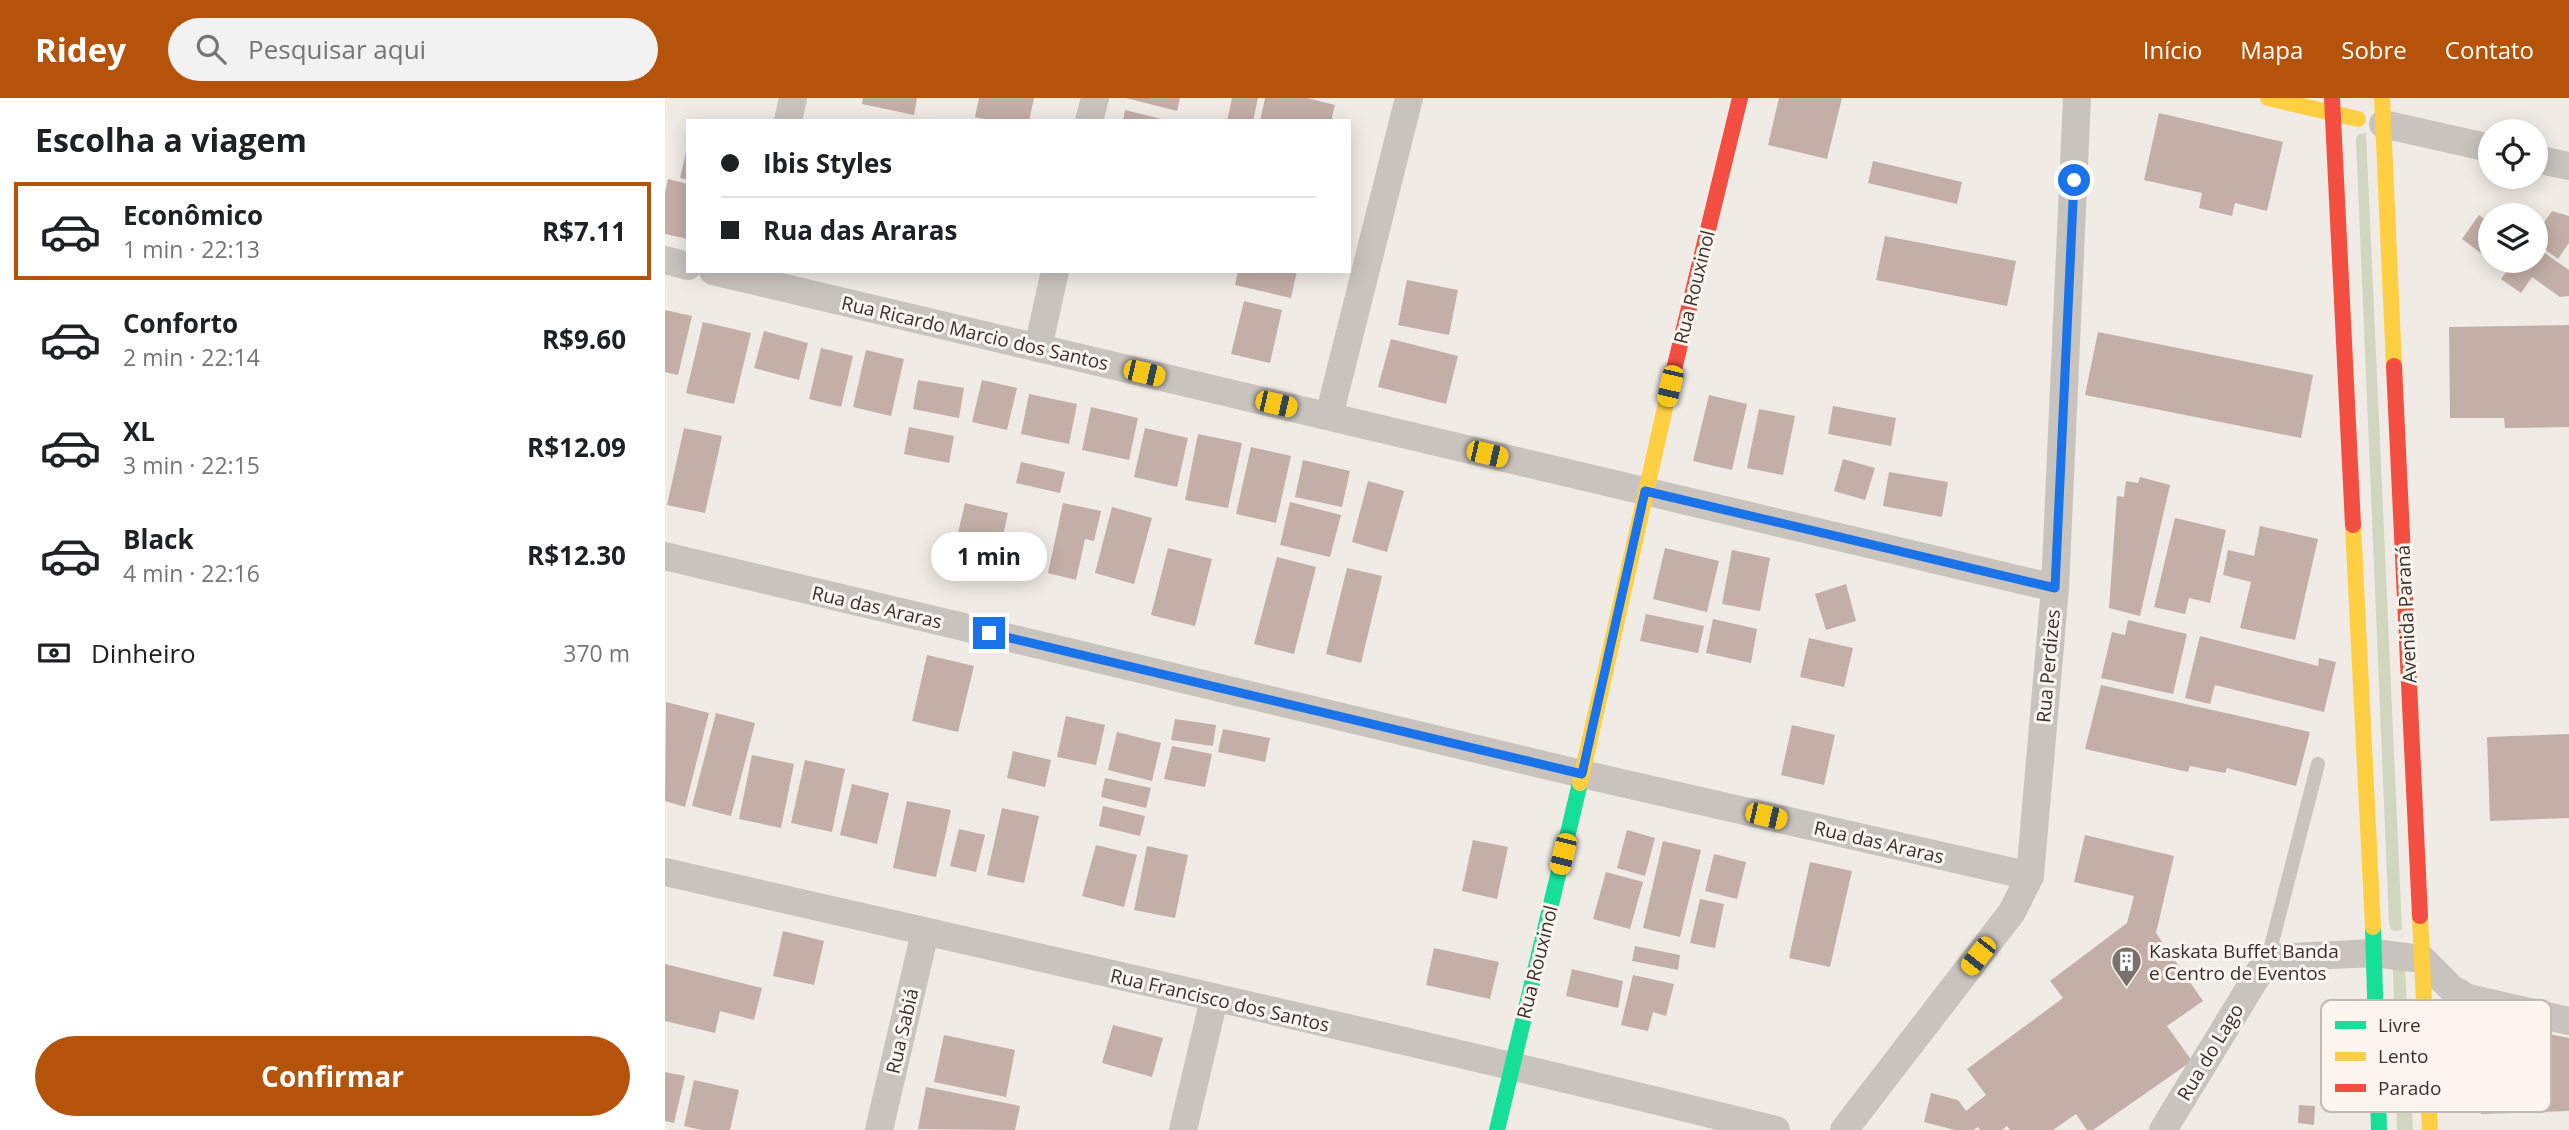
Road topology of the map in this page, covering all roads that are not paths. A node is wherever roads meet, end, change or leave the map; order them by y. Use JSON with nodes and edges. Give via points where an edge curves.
{"nodes":[{"id":1,"x":793,"y":98,"type":"edge"},
{"id":2,"x":1095,"y":98,"type":"edge"},
{"id":3,"x":1409,"y":98,"type":"edge"},
{"id":4,"x":1739,"y":98,"type":"edge"},
{"id":5,"x":2077,"y":98,"type":"edge"},
{"id":6,"x":2268,"y":98,"type":"edge"},
{"id":7,"x":2333,"y":106,"type":"edge"},
{"id":8,"x":2382,"y":111,"type":"edge"},
{"id":9,"x":788,"y":119,"type":"edge"},
{"id":10,"x":1090,"y":119,"type":"edge"},
{"id":11,"x":2478,"y":144,"type":"edge"},
{"id":12,"x":2548,"y":162,"type":"edge"},
{"id":13,"x":2569,"y":166,"type":"edge"},
{"id":14,"x":665,"y":260,"type":"edge"},
{"id":15,"x":686,"y":265,"type":"edge"},
{"id":16,"x":729,"y":273,"type":"edge"},
{"id":17,"x":1055,"y":273,"type":"edge"},
{"id":18,"x":752,"y":276,"type":"edge"},
{"id":19,"x":1038,"y":348,"type":"junction"},
{"id":20,"x":1329,"y":416,"type":"junction"},
{"id":21,"x":1645,"y":491,"type":"junction"},
{"id":22,"x":665,"y":556,"type":"edge"},
{"id":23,"x":2055,"y":588,"type":"junction"},
{"id":24,"x":2318,"y":764,"type":"dead end"},
{"id":25,"x":1582,"y":774,"type":"junction"},
{"id":26,"x":665,"y":872,"type":"edge"},
{"id":27,"x":2030,"y":876,"type":"junction"},
{"id":28,"x":925,"y":932,"type":"junction"},
{"id":29,"x":2374,"y":953,"type":"junction"},
{"id":30,"x":2268,"y":958,"type":"junction"},
{"id":31,"x":2422,"y":959,"type":"junction"},
{"id":32,"x":1214,"y":999,"type":"junction"},
{"id":33,"x":2375,"y":1000,"type":"edge"},
{"id":34,"x":2424,"y":1000,"type":"edge"},
{"id":35,"x":2477,"y":1000,"type":"edge"},
{"id":36,"x":2551,"y":1017,"type":"edge"},
{"id":37,"x":2569,"y":1021,"type":"edge"},
{"id":38,"x":1512,"y":1065,"type":"junction"},
{"id":39,"x":2378,"y":1112,"type":"edge"},
{"id":40,"x":2429,"y":1112,"type":"edge"},
{"id":41,"x":879,"y":1130,"type":"edge"},
{"id":42,"x":1183,"y":1130,"type":"edge"},
{"id":43,"x":1497,"y":1130,"type":"edge"},
{"id":44,"x":1776,"y":1130,"type":"edge"},
{"id":45,"x":1844,"y":1130,"type":"edge"},
{"id":46,"x":2163,"y":1130,"type":"edge"},
{"id":47,"x":2379,"y":1130,"type":"edge"},
{"id":48,"x":2430,"y":1130,"type":"edge"}],
"edges":[{"from":1,"to":9,"type":"street"},
{"from":2,"to":10,"type":"street"},
{"from":3,"to":20,"type":"street"},
{"from":4,"to":21,"type":"main road","name":"Rua Rouxinol"},
{"from":5,"to":23,"type":"street","name":"Rua Perdizes"},
{"from":6,"to":7,"type":"main road"},
{"from":7,"to":8,"type":"main road"},
{"from":7,"to":29,"type":"main road"},
{"from":8,"to":11,"type":"street"},
{"from":8,"to":31,"type":"main road","name":"Avenida Paraná"},
{"from":12,"to":13,"type":"street"},
{"from":14,"to":15,"type":"street"},
{"from":16,"to":18,"type":"street","name":"Rua Ricardo Marcio dos Santos"},
{"from":17,"to":19,"type":"street"},
{"from":18,"to":19,"type":"street","name":"Rua Ricardo Marcio dos Santos"},
{"from":19,"to":20,"type":"street","name":"Rua Ricardo Marcio dos Santos"},
{"from":20,"to":21,"type":"street","name":"Rua Ricardo Marcio dos Santos"},
{"from":21,"to":23,"type":"street","name":"Rua Ricardo Marcio dos Santos"},
{"from":21,"to":25,"type":"main road","name":"Rua Rouxinol"},
{"from":22,"to":25,"type":"street","name":"Rua das Araras"},
{"from":23,"to":27,"type":"street","name":"Rua Perdizes"},
{"from":24,"to":30,"type":"lane"},
{"from":25,"to":27,"type":"street","name":"Rua das Araras"},
{"from":25,"to":38,"type":"main road","name":"Rua Rouxinol"},
{"from":26,"to":28,"type":"street","name":"Rua Francisco dos Santos"},
{"from":27,"to":45,"type":"street","name":"Rua Perdizes","via":[[2012,912]]},
{"from":28,"to":32,"type":"street","name":"Rua Francisco dos Santos"},
{"from":28,"to":41,"type":"street","name":"Rua Sabiá"},
{"from":29,"to":30,"type":"street"},
{"from":29,"to":31,"type":"street"},
{"from":29,"to":33,"type":"main road"},
{"from":30,"to":46,"type":"street","name":"Rua do Lago"},
{"from":31,"to":34,"type":"main road","name":"Avenida Paraná"},
{"from":31,"to":35,"type":"street","via":[[2451,988]]},
{"from":32,"to":38,"type":"street","name":"Rua Francisco dos Santos"},
{"from":32,"to":42,"type":"street"},
{"from":36,"to":37,"type":"street"},
{"from":38,"to":43,"type":"main road","name":"Rua Rouxinol"},
{"from":38,"to":44,"type":"street","name":"Rua Francisco dos Santos"},
{"from":39,"to":47,"type":"main road"},
{"from":40,"to":48,"type":"main road","name":"Avenida Paraná"}]}
